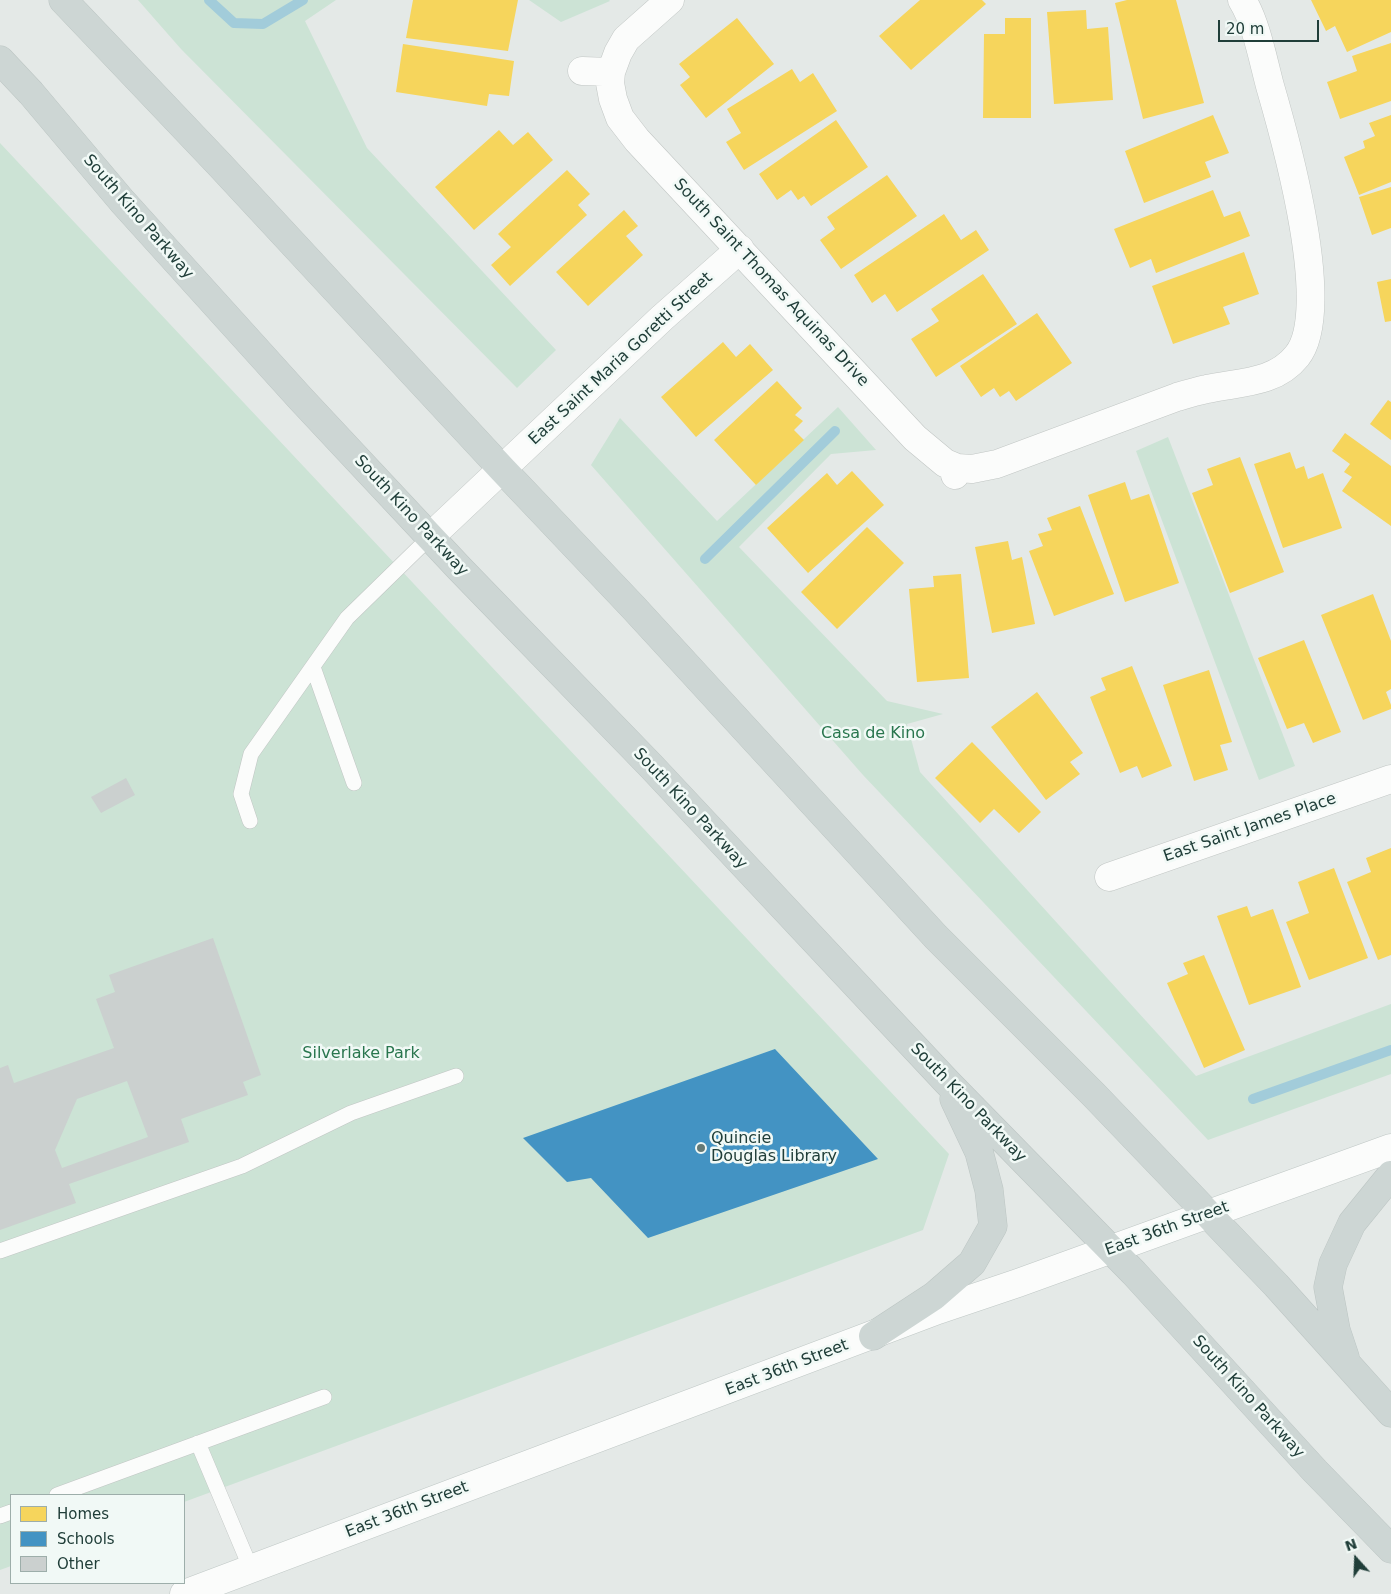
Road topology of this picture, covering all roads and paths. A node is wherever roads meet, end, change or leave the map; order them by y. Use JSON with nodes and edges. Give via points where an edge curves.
{"nodes":[{"id":1,"x":62,"y":0,"type":"edge"},
{"id":2,"x":670,"y":0,"type":"edge"},
{"id":3,"x":1242,"y":0,"type":"edge"},
{"id":4,"x":0,"y":60,"type":"edge"},
{"id":5,"x":582,"y":71,"type":"dead end"},
{"id":6,"x":611,"y":72,"type":"junction"},
{"id":7,"x":740,"y":248,"type":"junction"},
{"id":8,"x":502,"y":469,"type":"junction"},
{"id":9,"x":430,"y":537,"type":"junction"},
{"id":10,"x":313,"y":667,"type":"junction"},
{"id":11,"x":1391,"y":779,"type":"edge"},
{"id":12,"x":354,"y":783,"type":"dead end"},
{"id":13,"x":250,"y":821,"type":"dead end"},
{"id":14,"x":1109,"y":877,"type":"dead end"},
{"id":15,"x":456,"y":1076,"type":"dead end"},
{"id":16,"x":947,"y":1082,"type":"junction"},
{"id":17,"x":1391,"y":1148,"type":"edge"},
{"id":18,"x":1391,"y":1175,"type":"edge"},
{"id":19,"x":1208,"y":1214,"type":"junction"},
{"id":20,"x":1111,"y":1249,"type":"junction"},
{"id":21,"x":0,"y":1251,"type":"edge"},
{"id":22,"x":872,"y":1336,"type":"junction"},
{"id":23,"x":1347,"y":1363,"type":"junction"},
{"id":24,"x":324,"y":1397,"type":"dead end"},
{"id":25,"x":1391,"y":1413,"type":"edge"},
{"id":26,"x":198,"y":1443,"type":"junction"},
{"id":27,"x":60,"y":1494,"type":"edge"},
{"id":28,"x":1391,"y":1549,"type":"edge"},
{"id":29,"x":251,"y":1569,"type":"junction"},
{"id":30,"x":184,"y":1594,"type":"edge"}],
"edges":[{"from":1,"to":8,"type":"main road"},
{"from":2,"to":6,"type":"street","via":[[626,39]]},
{"from":3,"to":7,"type":"street","name":"South Saint Thomas Aquinas Drive","via":[[1256,34],[1288,148],[1306,237],[1310,298],[1308,333],[1290,374],[1278,372],[1253,382],[1178,397],[997,464],[956,471],[916,438]]},
{"from":4,"to":9,"type":"main road","name":"South Kino Parkway","via":[[135,216]]},
{"from":5,"to":6,"type":"street"},
{"from":6,"to":7,"type":"street","name":"South Saint Thomas Aquinas Drive","via":[[613,99],[620,118]]},
{"from":7,"to":8,"type":"street","name":"East Saint Maria Goretti Street"},
{"from":8,"to":9,"type":"street","name":"East Saint Maria Goretti Street"},
{"from":8,"to":19,"type":"main road","via":[[936,937],[1088,1088]]},
{"from":9,"to":10,"type":"lane","via":[[347,618]]},
{"from":9,"to":16,"type":"main road","name":"South Kino Parkway","via":[[640,754]]},
{"from":10,"to":12,"type":"lane"},
{"from":10,"to":13,"type":"lane","via":[[251,754],[241,794]]},
{"from":11,"to":14,"type":"street","name":"East Saint James Place"},
{"from":15,"to":21,"type":"lane","via":[[351,1113],[242,1166]]},
{"from":16,"to":20,"type":"main road","name":"South Kino Parkway"},
{"from":16,"to":22,"type":"main road","via":[[979,1152],[989,1190],[993,1226],[972,1263],[934,1296]]},
{"from":17,"to":19,"type":"street","name":"East 36th Street"},
{"from":18,"to":23,"type":"main road","via":[[1352,1223],[1333,1264],[1328,1287],[1336,1330]]},
{"from":19,"to":20,"type":"street","name":"East 36th Street"},
{"from":19,"to":23,"type":"main road"},
{"from":20,"to":22,"type":"street","name":"East 36th Street"},
{"from":20,"to":28,"type":"main road","name":"South Kino Parkway"},
{"from":22,"to":29,"type":"street","name":"East 36th Street"},
{"from":23,"to":25,"type":"main road"},
{"from":24,"to":26,"type":"lane"},
{"from":26,"to":27,"type":"lane"},
{"from":26,"to":29,"type":"lane"},
{"from":29,"to":30,"type":"street","name":"East 36th Street"}]}
